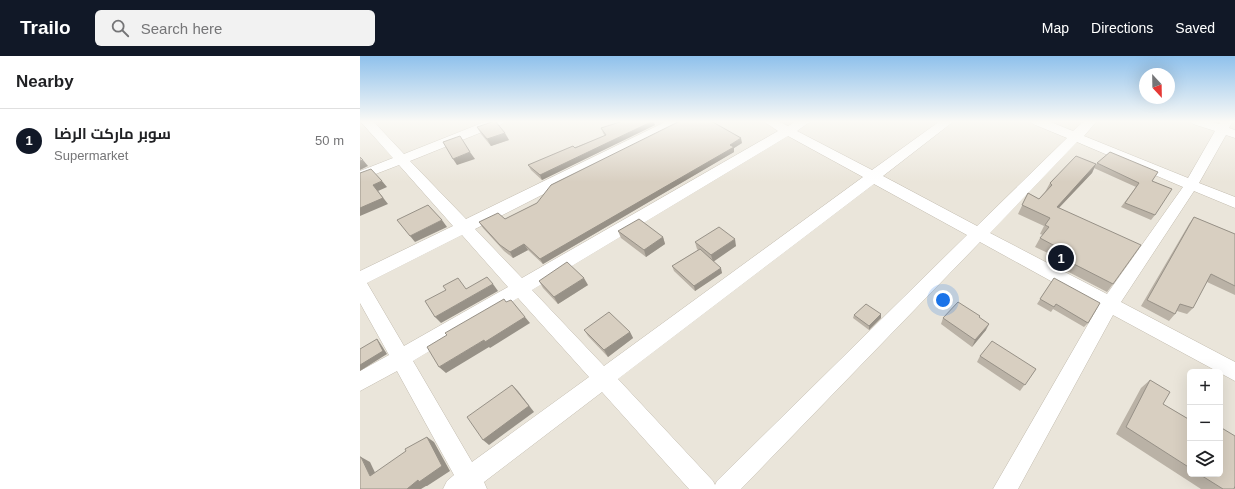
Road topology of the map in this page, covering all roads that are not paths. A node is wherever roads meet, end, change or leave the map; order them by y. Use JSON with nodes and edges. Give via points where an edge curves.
{"nodes":[{"id":1,"x":385,"y":141,"type":"edge"},
{"id":2,"x":448,"y":141,"type":"edge"},
{"id":3,"x":636,"y":141,"type":"edge"},
{"id":4,"x":771,"y":141,"type":"edge"},
{"id":5,"x":807,"y":141,"type":"edge"},
{"id":6,"x":921,"y":141,"type":"edge"},
{"id":7,"x":1071,"y":141,"type":"edge"},
{"id":8,"x":1085,"y":141,"type":"edge"},
{"id":9,"x":1215,"y":141,"type":"edge"},
{"id":10,"x":402,"y":160,"type":"junction"},
{"id":11,"x":360,"y":176,"type":"edge"},
{"id":12,"x":873,"y":177,"type":"junction"},
{"id":13,"x":1191,"y":185,"type":"junction"},
{"id":14,"x":1235,"y":203,"type":"edge"},
{"id":15,"x":464,"y":227,"type":"junction"},
{"id":16,"x":979,"y":234,"type":"junction"},
{"id":17,"x":360,"y":278,"type":"edge"},
{"id":18,"x":360,"y":286,"type":"edge"},
{"id":19,"x":520,"y":288,"type":"junction"},
{"id":20,"x":1109,"y":305,"type":"junction"},
{"id":21,"x":401,"y":358,"type":"junction"},
{"id":22,"x":1235,"y":372,"type":"edge"},
{"id":23,"x":603,"y":378,"type":"junction"},
{"id":24,"x":360,"y":382,"type":"edge"},
{"id":25,"x":466,"y":485,"type":"edge"},
{"id":26,"x":705,"y":489,"type":"edge"},
{"id":27,"x":725,"y":489,"type":"edge"},
{"id":28,"x":1005,"y":489,"type":"edge"}],
"edges":[{"from":1,"to":10,"type":"street"},
{"from":2,"to":10,"type":"street"},
{"from":3,"to":15,"type":"street"},
{"from":4,"to":19,"type":"street"},
{"from":5,"to":12,"type":"street"},
{"from":6,"to":12,"type":"street"},
{"from":7,"to":16,"type":"street"},
{"from":8,"to":13,"type":"street"},
{"from":9,"to":13,"type":"street"},
{"from":10,"to":11,"type":"street"},
{"from":10,"to":15,"type":"street"},
{"from":12,"to":16,"type":"street"},
{"from":12,"to":23,"type":"street"},
{"from":13,"to":14,"type":"street"},
{"from":13,"to":20,"type":"street"},
{"from":15,"to":17,"type":"street"},
{"from":15,"to":19,"type":"street"},
{"from":16,"to":20,"type":"street"},
{"from":16,"to":27,"type":"street"},
{"from":18,"to":21,"type":"street"},
{"from":19,"to":21,"type":"street"},
{"from":19,"to":23,"type":"street"},
{"from":20,"to":22,"type":"street"},
{"from":20,"to":28,"type":"street"},
{"from":21,"to":24,"type":"street"},
{"from":21,"to":25,"type":"street"},
{"from":23,"to":25,"type":"street"},
{"from":23,"to":26,"type":"street"}]}
